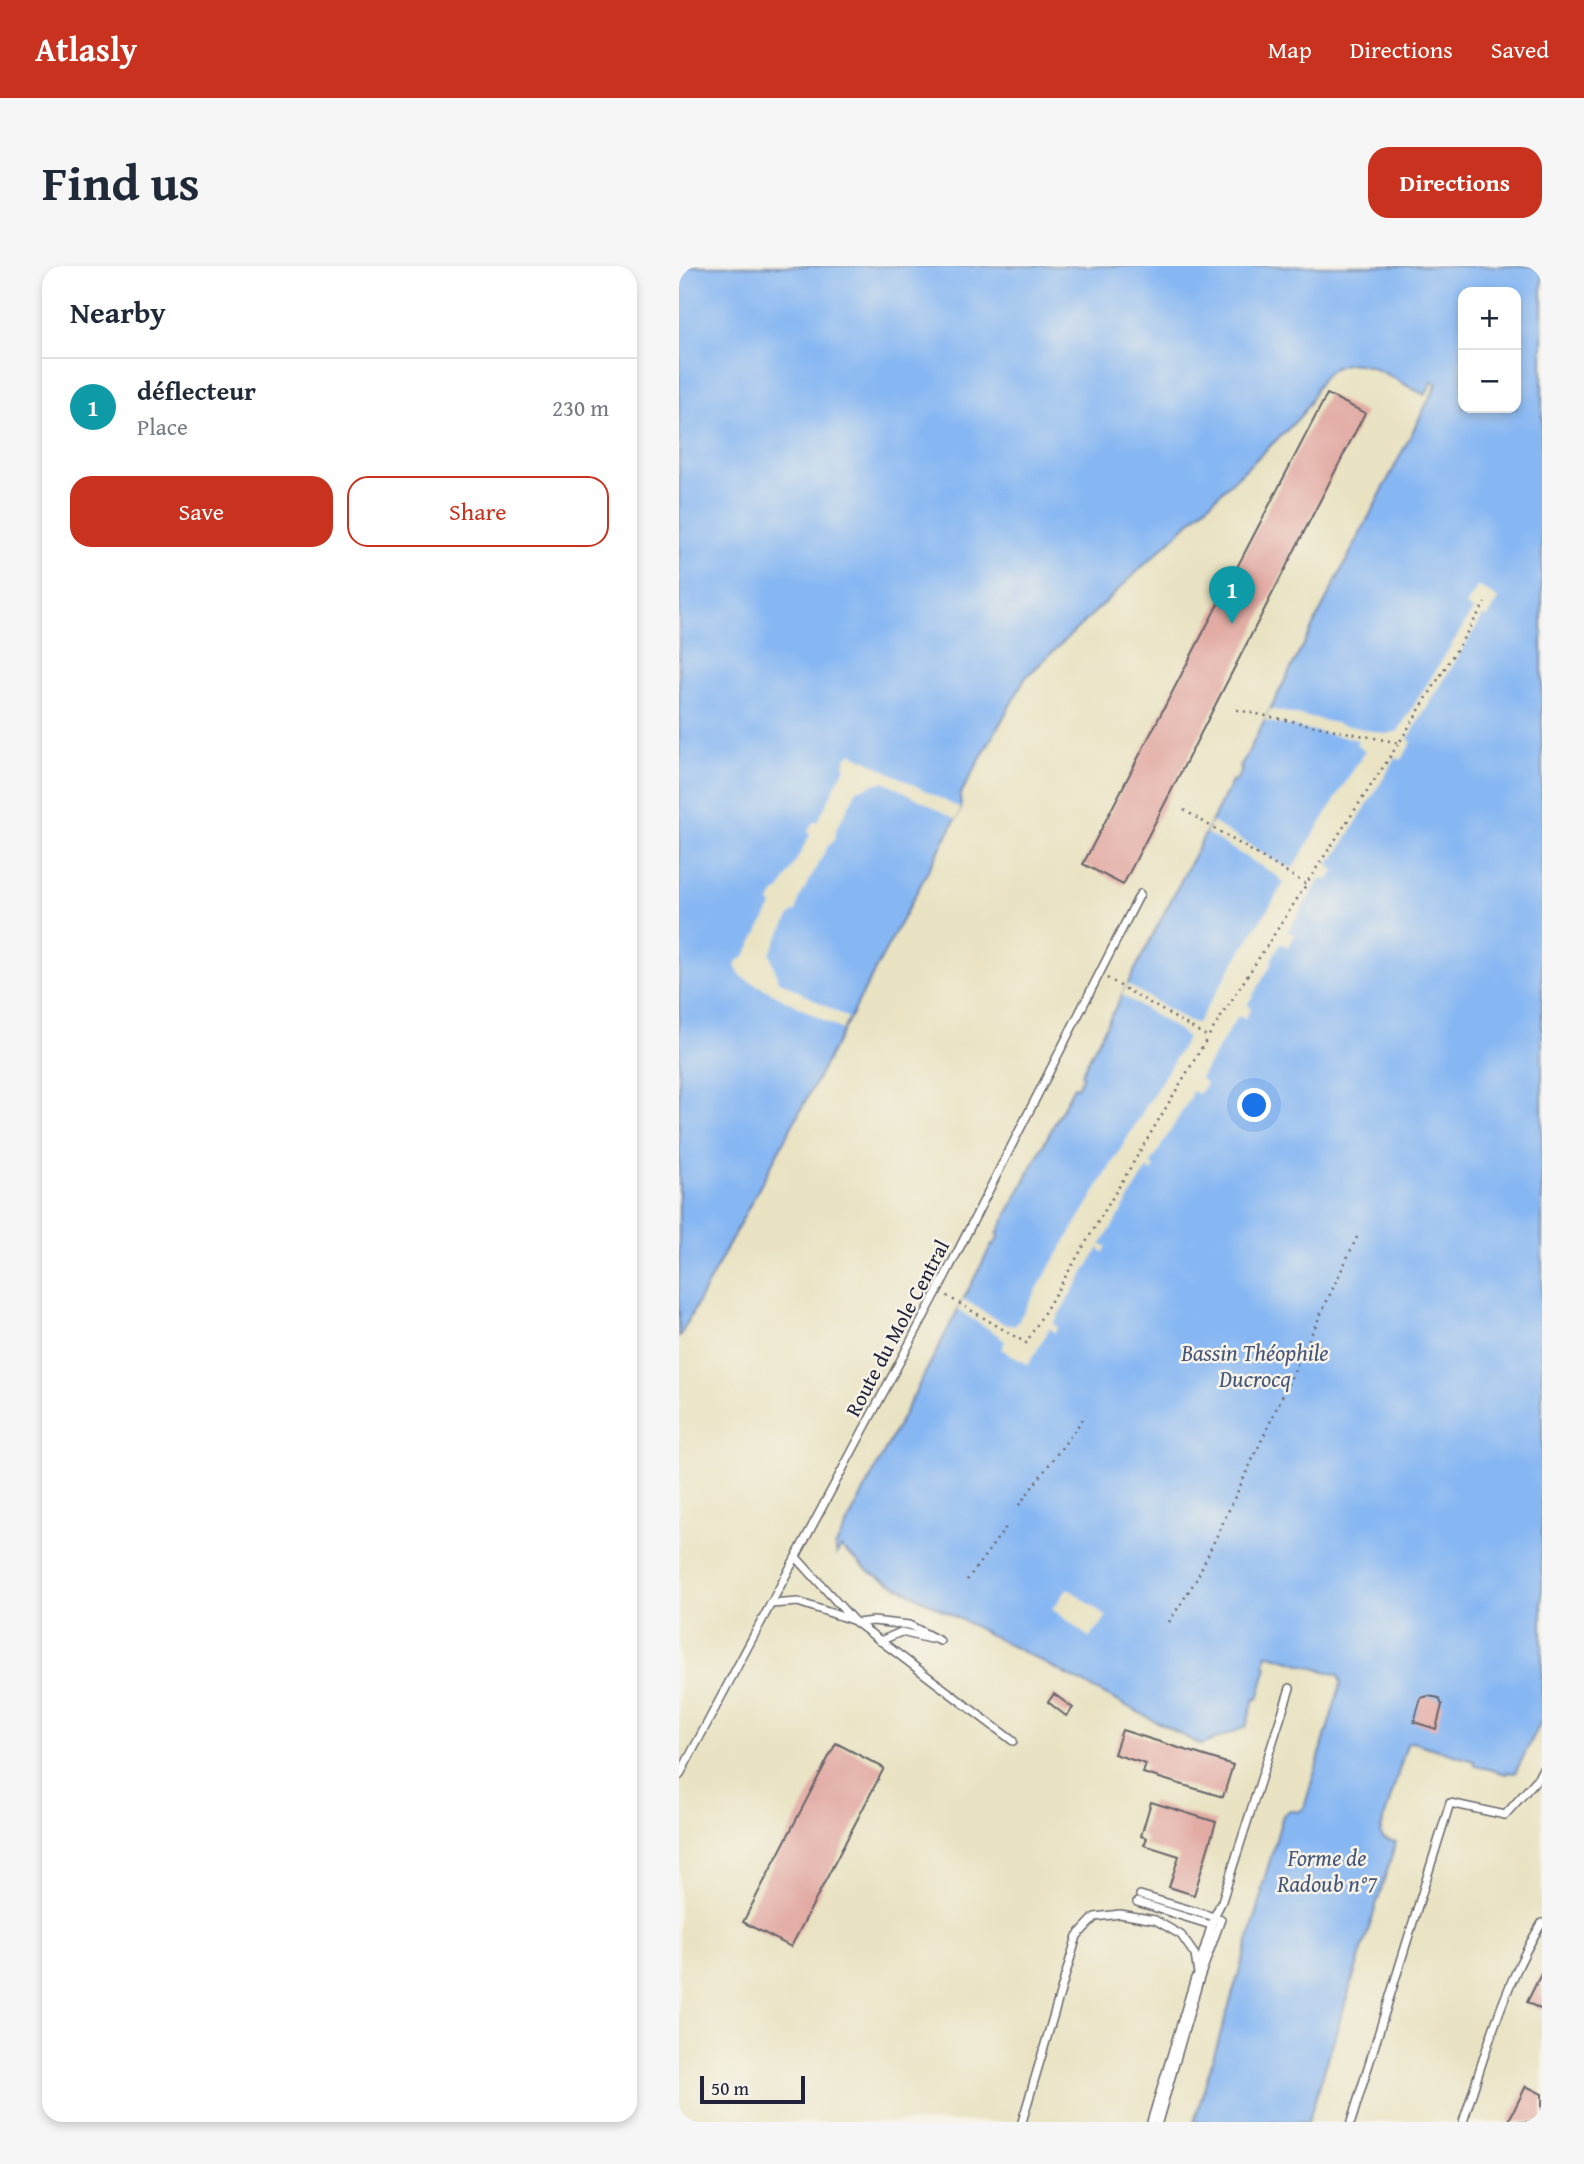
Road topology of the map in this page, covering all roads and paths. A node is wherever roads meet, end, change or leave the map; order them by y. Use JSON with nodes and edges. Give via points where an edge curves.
{"nodes":[{"id":1,"x":1485,"y":603,"type":"dead end"},
{"id":2,"x":1237,"y":710,"type":"dead end"},
{"id":3,"x":1399,"y":743,"type":"junction"},
{"id":4,"x":1184,"y":810,"type":"dead end"},
{"id":5,"x":1306,"y":884,"type":"junction"},
{"id":6,"x":1140,"y":894,"type":"dead end"},
{"id":7,"x":1118,"y":985,"type":"dead end"},
{"id":8,"x":1208,"y":1037,"type":"junction"},
{"id":9,"x":1357,"y":1237,"type":"dead end"},
{"id":10,"x":958,"y":1302,"type":"dead end"},
{"id":11,"x":1086,"y":1415,"type":"dead end"},
{"id":12,"x":1019,"y":1505,"type":"dead end"},
{"id":13,"x":1006,"y":1527,"type":"dead end"},
{"id":14,"x":796,"y":1556,"type":"junction"},
{"id":15,"x":967,"y":1580,"type":"dead end"},
{"id":16,"x":771,"y":1604,"type":"junction"},
{"id":17,"x":855,"y":1621,"type":"junction"},
{"id":18,"x":1169,"y":1622,"type":"dead end"},
{"id":19,"x":880,"y":1641,"type":"junction"},
{"id":20,"x":1290,"y":1688,"type":"dead end"},
{"id":21,"x":1013,"y":1741,"type":"dead end"},
{"id":22,"x":1540,"y":1774,"type":"edge"},
{"id":23,"x":679,"y":1776,"type":"edge"},
{"id":24,"x":1138,"y":1899,"type":"dead end"},
{"id":25,"x":1215,"y":1921,"type":"junction"},
{"id":26,"x":1542,"y":1923,"type":"edge"},
{"id":27,"x":1198,"y":1970,"type":"junction"},
{"id":28,"x":1199,"y":1980,"type":"junction"},
{"id":29,"x":1021,"y":2122,"type":"edge"},
{"id":30,"x":1151,"y":2122,"type":"edge"},
{"id":31,"x":1158,"y":2122,"type":"edge"},
{"id":32,"x":1352,"y":2122,"type":"edge"},
{"id":33,"x":1464,"y":2122,"type":"edge"}],
"edges":[{"from":1,"to":3,"type":"path"},
{"from":2,"to":3,"type":"path"},
{"from":3,"to":5,"type":"path"},
{"from":4,"to":5,"type":"path"},
{"from":5,"to":8,"type":"path"},
{"from":6,"to":14,"type":"lane","name":"Route du Mole Central"},
{"from":7,"to":8,"type":"path"},
{"from":8,"to":10,"type":"path","via":[[1026,1343]]},
{"from":9,"to":18,"type":"path","via":[[1196,1580]]},
{"from":11,"to":12,"type":"path"},
{"from":13,"to":15,"type":"path"},
{"from":14,"to":16,"type":"lane","name":"Route du Mole Central"},
{"from":14,"to":17,"type":"lane"},
{"from":16,"to":17,"type":"lane","via":[[798,1602]]},
{"from":16,"to":23,"type":"lane","name":"Route du Mole Central"},
{"from":17,"to":19,"type":"lane"},
{"from":17,"to":19,"type":"lane","via":[[909,1625],[940,1641],[901,1632]]},
{"from":19,"to":21,"type":"lane"},
{"from":20,"to":25,"type":"lane"},
{"from":22,"to":32,"type":"lane","via":[[1505,1815],[1450,1803]]},
{"from":24,"to":25,"type":"lane"},
{"from":25,"to":27,"type":"lane"},
{"from":25,"to":28,"type":"lane"},
{"from":26,"to":33,"type":"lane","via":[[1494,2026]]},
{"from":27,"to":28,"type":"lane"},
{"from":27,"to":29,"type":"lane","via":[[1195,1955],[1181,1935],[1155,1920],[1120,1914],[1095,1917],[1077,1936]]},
{"from":27,"to":30,"type":"lane"},
{"from":28,"to":31,"type":"lane"}]}
